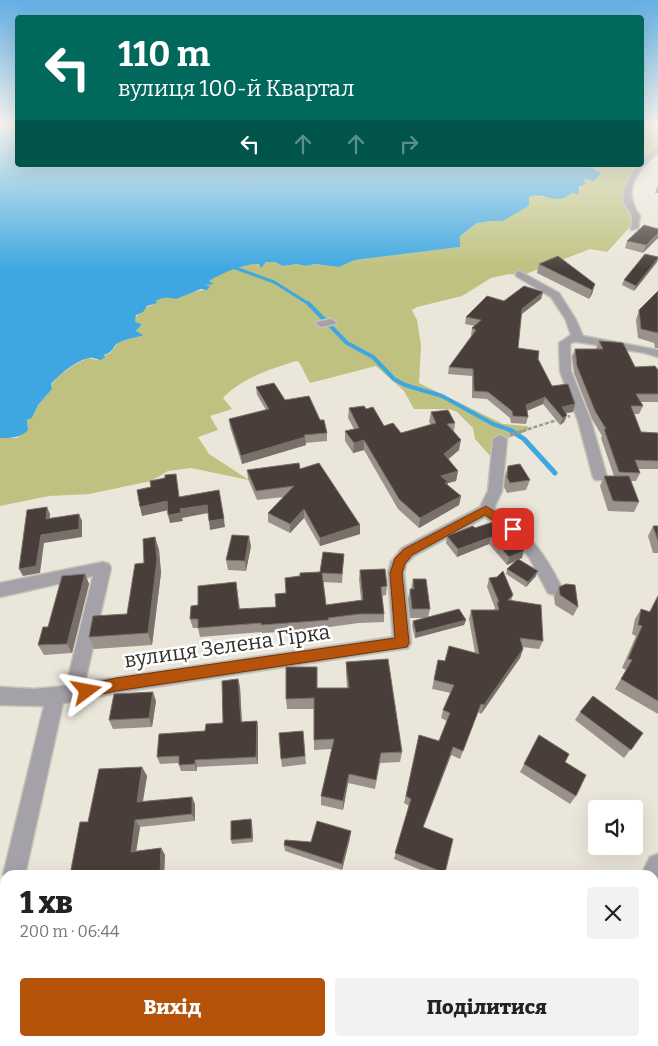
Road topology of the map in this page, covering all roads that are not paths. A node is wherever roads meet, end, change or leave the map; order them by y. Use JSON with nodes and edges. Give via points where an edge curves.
{"nodes":[{"id":1,"x":637,"y":172,"type":"edge"},
{"id":2,"x":634,"y":228,"type":"dead end"},
{"id":3,"x":519,"y":274,"type":"dead end"},
{"id":4,"x":578,"y":339,"type":"junction"},
{"id":5,"x":658,"y":354,"type":"edge"},
{"id":6,"x":507,"y":437,"type":"road end"},
{"id":7,"x":600,"y":477,"type":"dead end"},
{"id":8,"x":486,"y":510,"type":"junction"},
{"id":9,"x":554,"y":588,"type":"dead end"},
{"id":10,"x":0,"y":590,"type":"edge"},
{"id":11,"x":0,"y":696,"type":"edge"},
{"id":12,"x":64,"y":696,"type":"junction"},
{"id":13,"x":15,"y":870,"type":"edge"}],
"edges":[{"from":1,"to":2,"type":"street","via":[[625,198],[636,216]]},
{"from":3,"to":4,"type":"street","via":[[555,295],[571,320]]},
{"from":4,"to":5,"type":"street"},
{"from":4,"to":7,"type":"street","via":[[571,338],[565,343],[565,369],[582,413]]},
{"from":6,"to":8,"type":"street","via":[[495,491]]},
{"from":8,"to":9,"type":"street","via":[[513,529],[535,554]]},
{"from":8,"to":12,"type":"street","name":"вулиця Зелена Гірка","via":[[408,552],[399,562],[396,573],[402,643],[116,684]]},
{"from":10,"to":12,"type":"street","via":[[103,568]]},
{"from":11,"to":12,"type":"street","name":"вулиця Зелена Гірка","via":[[22,699]]},
{"from":12,"to":13,"type":"street"}]}
